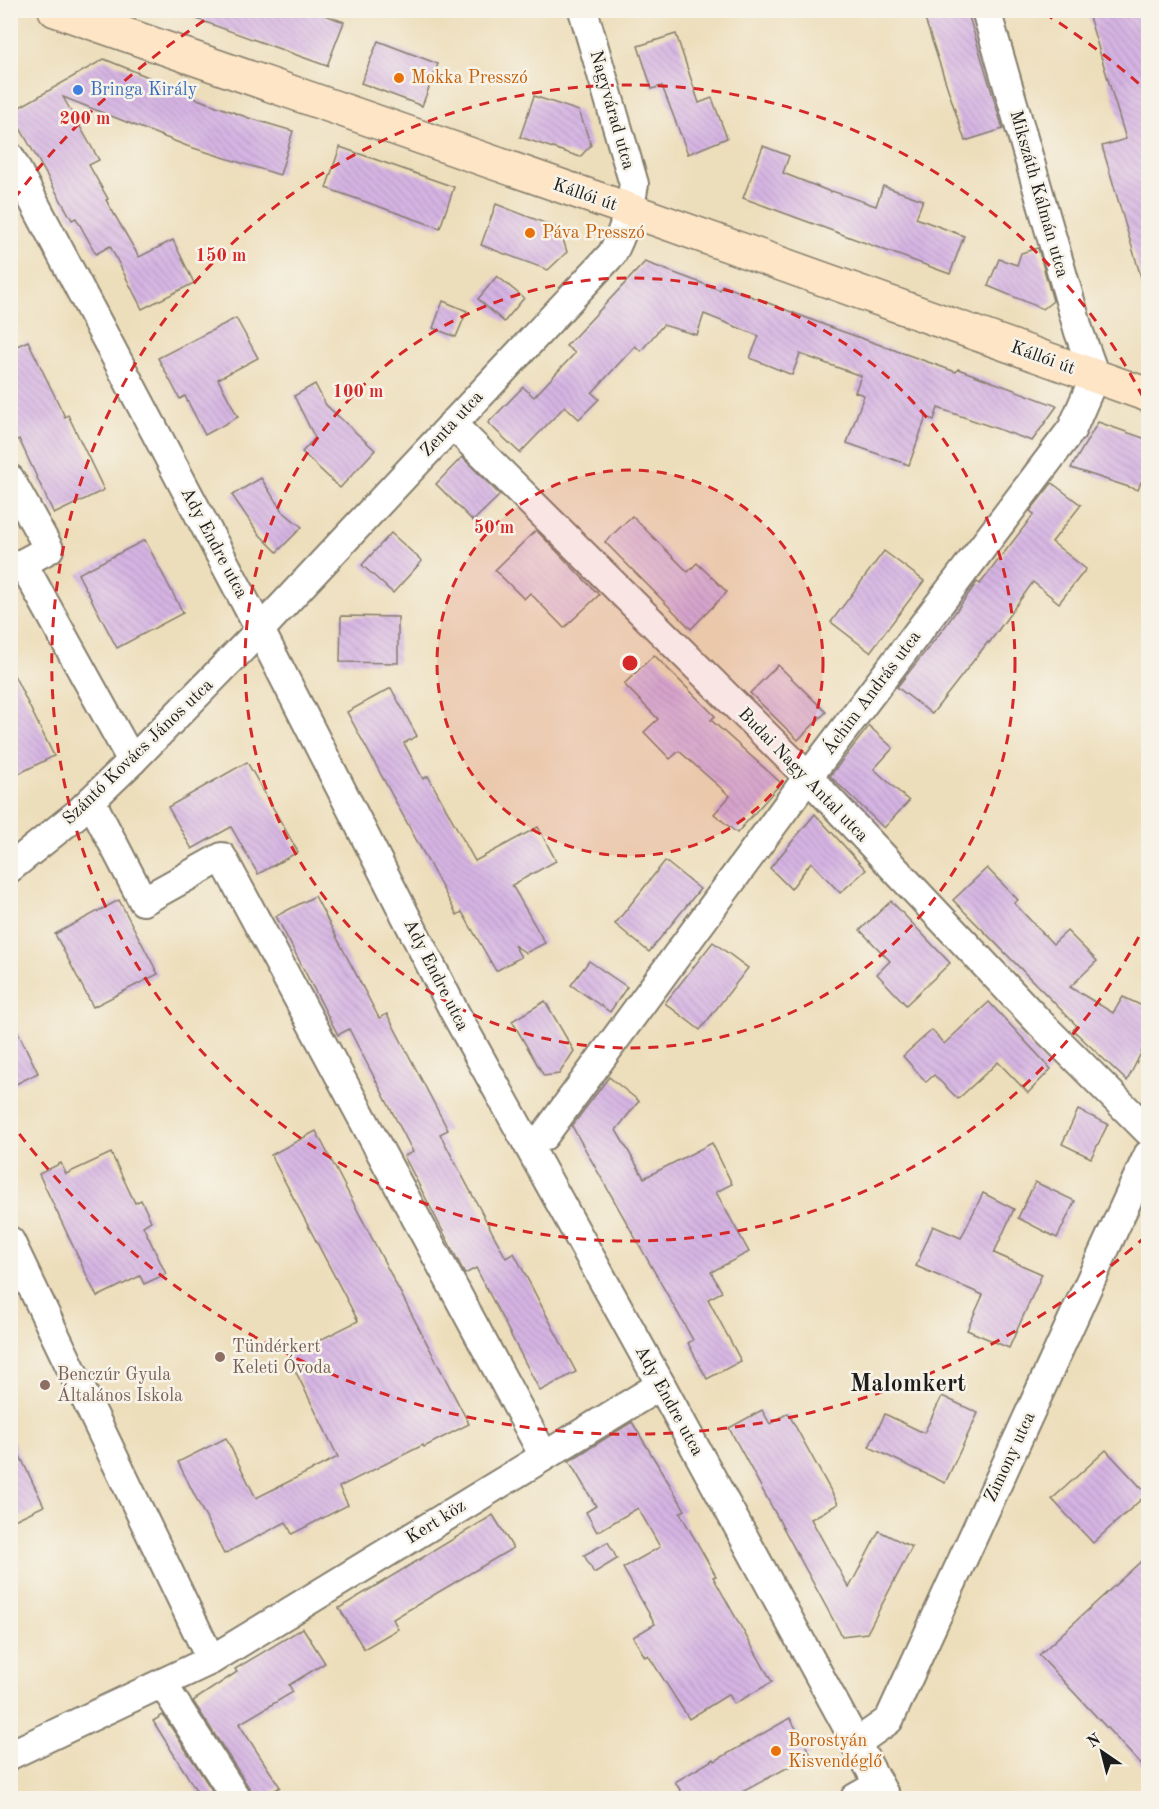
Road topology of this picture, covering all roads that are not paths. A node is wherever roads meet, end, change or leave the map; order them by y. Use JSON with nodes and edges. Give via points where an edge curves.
{"nodes":[{"id":1,"x":55,"y":10,"type":"edge"},
{"id":2,"x":583,"y":10,"type":"edge"},
{"id":3,"x":986,"y":10,"type":"edge"},
{"id":4,"x":10,"y":157,"type":"edge"},
{"id":5,"x":630,"y":210,"type":"junction"},
{"id":6,"x":1095,"y":376,"type":"junction"},
{"id":7,"x":1149,"y":395,"type":"edge"},
{"id":8,"x":452,"y":424,"type":"junction"},
{"id":9,"x":10,"y":479,"type":"edge"},
{"id":10,"x":17,"y":567,"type":"edge"},
{"id":11,"x":260,"y":630,"type":"junction"},
{"id":12,"x":132,"y":761,"type":"junction"},
{"id":13,"x":808,"y":777,"type":"junction"},
{"id":14,"x":91,"y":801,"type":"junction"},
{"id":15,"x":10,"y":868,"type":"edge"},
{"id":16,"x":1149,"y":1131,"type":"edge"},
{"id":17,"x":529,"y":1145,"type":"junction"},
{"id":18,"x":1149,"y":1155,"type":"edge"},
{"id":19,"x":10,"y":1240,"type":"edge"},
{"id":20,"x":661,"y":1385,"type":"junction"},
{"id":21,"x":544,"y":1456,"type":"junction"},
{"id":22,"x":211,"y":1660,"type":"junction"},
{"id":23,"x":162,"y":1683,"type":"junction"},
{"id":24,"x":855,"y":1744,"type":"junction"},
{"id":25,"x":10,"y":1755,"type":"edge"},
{"id":26,"x":873,"y":1794,"type":"edge"},
{"id":27,"x":236,"y":1798,"type":"edge"}],
"edges":[{"from":1,"to":5,"type":"main road","name":"Kállói út"},
{"from":2,"to":5,"type":"street","name":"Nagyvárad utca","via":[[634,184]]},
{"from":3,"to":6,"type":"street","name":"Mikszáth Kálmán utca"},
{"from":4,"to":11,"type":"street","name":"Ady Endre utca"},
{"from":5,"to":6,"type":"main road","name":"Kállói út"},
{"from":5,"to":8,"type":"street","name":"Zenta utca","via":[[612,254]]},
{"from":6,"to":7,"type":"main road","name":"Kállói út"},
{"from":6,"to":13,"type":"street","name":"Áchim András utca","via":[[1071,429]]},
{"from":8,"to":11,"type":"street","name":"Zenta utca"},
{"from":8,"to":13,"type":"street","name":"Budai Nagy Antal utca"},
{"from":9,"to":10,"type":"street","via":[[49,549]]},
{"from":10,"to":12,"type":"street"},
{"from":11,"to":12,"type":"street","name":"Szántó Kovács János utca"},
{"from":11,"to":17,"type":"street","name":"Ady Endre utca","via":[[454,1011]]},
{"from":12,"to":14,"type":"street","name":"Szántó Kovács János utca"},
{"from":13,"to":16,"type":"street","name":"Budai Nagy Antal utca","via":[[1039,1022]]},
{"from":13,"to":17,"type":"street","name":"Áchim András utca","via":[[544,1136]]},
{"from":14,"to":15,"type":"street","name":"Szántó Kovács János utca"},
{"from":14,"to":21,"type":"street","via":[[143,901],[222,857]]},
{"from":17,"to":20,"type":"street","name":"Ady Endre utca"},
{"from":18,"to":24,"type":"street","name":"Zimony utca","via":[[889,1720]]},
{"from":19,"to":22,"type":"street"},
{"from":20,"to":21,"type":"street","name":"Kert köz"},
{"from":20,"to":24,"type":"street","name":"Ady Endre utca"},
{"from":21,"to":22,"type":"street","name":"Kert köz"},
{"from":22,"to":23,"type":"street","name":"Kert köz"},
{"from":23,"to":25,"type":"street","name":"Kert köz"},
{"from":23,"to":27,"type":"street"},
{"from":24,"to":26,"type":"street","name":"Ady Endre utca"}]}
